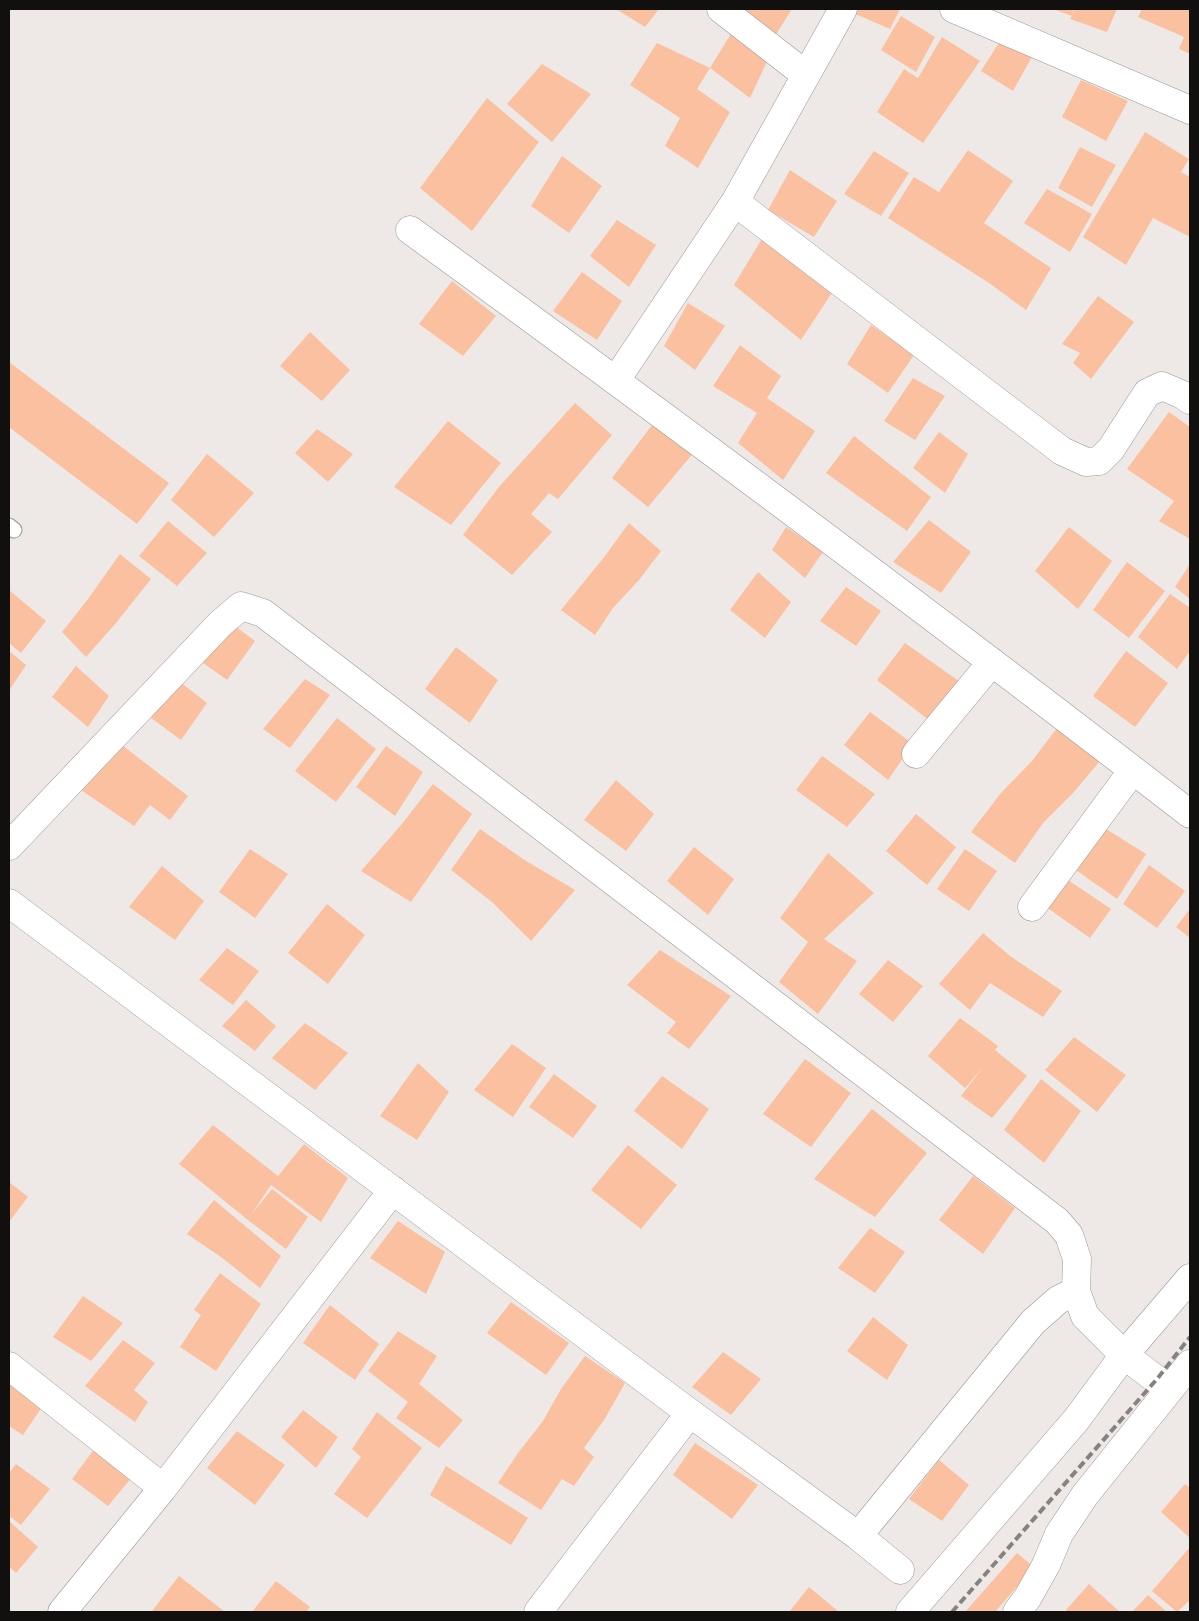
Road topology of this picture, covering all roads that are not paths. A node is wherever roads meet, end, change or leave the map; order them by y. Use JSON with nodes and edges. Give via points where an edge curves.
{"nodes":[{"id":1,"x":721,"y":9,"type":"edge"},
{"id":2,"x":843,"y":9,"type":"edge"},
{"id":3,"x":954,"y":9,"type":"edge"},
{"id":4,"x":998,"y":18,"type":"edge"},
{"id":5,"x":806,"y":75,"type":"junction"},
{"id":6,"x":1190,"y":110,"type":"edge"},
{"id":7,"x":735,"y":202,"type":"junction"},
{"id":8,"x":410,"y":230,"type":"dead end"},
{"id":9,"x":616,"y":380,"type":"junction"},
{"id":10,"x":1190,"y":400,"type":"edge"},
{"id":11,"x":992,"y":662,"type":"junction"},
{"id":12,"x":916,"y":754,"type":"dead end"},
{"id":13,"x":1133,"y":770,"type":"junction"},
{"id":14,"x":1190,"y":814,"type":"edge"},
{"id":15,"x":9,"y":846,"type":"edge"},
{"id":16,"x":9,"y":903,"type":"edge"},
{"id":17,"x":1032,"y":907,"type":"dead end"},
{"id":18,"x":393,"y":1190,"type":"junction"},
{"id":19,"x":1190,"y":1278,"type":"edge"},
{"id":20,"x":1076,"y":1291,"type":"junction"},
{"id":21,"x":1124,"y":1355,"type":"junction"},
{"id":22,"x":1190,"y":1364,"type":"edge"},
{"id":23,"x":9,"y":1366,"type":"edge"},
{"id":24,"x":1169,"y":1389,"type":"junction"},
{"id":25,"x":690,"y":1413,"type":"junction"},
{"id":26,"x":163,"y":1488,"type":"junction"},
{"id":27,"x":858,"y":1536,"type":"junction"},
{"id":28,"x":900,"y":1570,"type":"dead end"},
{"id":29,"x":62,"y":1612,"type":"edge"},
{"id":30,"x":538,"y":1612,"type":"edge"},
{"id":31,"x":910,"y":1612,"type":"edge"},
{"id":32,"x":1017,"y":1612,"type":"edge"}],
"edges":[{"from":1,"to":5,"type":"street"},
{"from":2,"to":5,"type":"street"},
{"from":3,"to":4,"type":"street"},
{"from":4,"to":6,"type":"street"},
{"from":5,"to":7,"type":"street"},
{"from":7,"to":9,"type":"street"},
{"from":7,"to":10,"type":"street","via":[[1062,450],[1086,462],[1099,461],[1111,449],[1147,393],[1162,386]]},
{"from":8,"to":9,"type":"street"},
{"from":9,"to":11,"type":"street"},
{"from":11,"to":12,"type":"street"},
{"from":11,"to":13,"type":"street"},
{"from":13,"to":14,"type":"street"},
{"from":13,"to":17,"type":"street"},
{"from":15,"to":20,"type":"street","via":[[220,624],[241,606],[263,613],[1057,1221],[1069,1235],[1076,1259]]},
{"from":16,"to":18,"type":"street"},
{"from":18,"to":25,"type":"street"},
{"from":18,"to":26,"type":"street"},
{"from":19,"to":21,"type":"street"},
{"from":20,"to":21,"type":"street","via":[[1085,1316]]},
{"from":20,"to":27,"type":"street","via":[[1058,1300],[1033,1322]]},
{"from":21,"to":24,"type":"street"},
{"from":21,"to":31,"type":"street","via":[[1076,1420]]},
{"from":22,"to":24,"type":"street"},
{"from":23,"to":26,"type":"street"},
{"from":24,"to":32,"type":"street","via":[[1085,1495],[1059,1534],[1046,1565]]},
{"from":25,"to":27,"type":"street"},
{"from":25,"to":30,"type":"street"},
{"from":26,"to":29,"type":"street"},
{"from":27,"to":28,"type":"street"}]}
